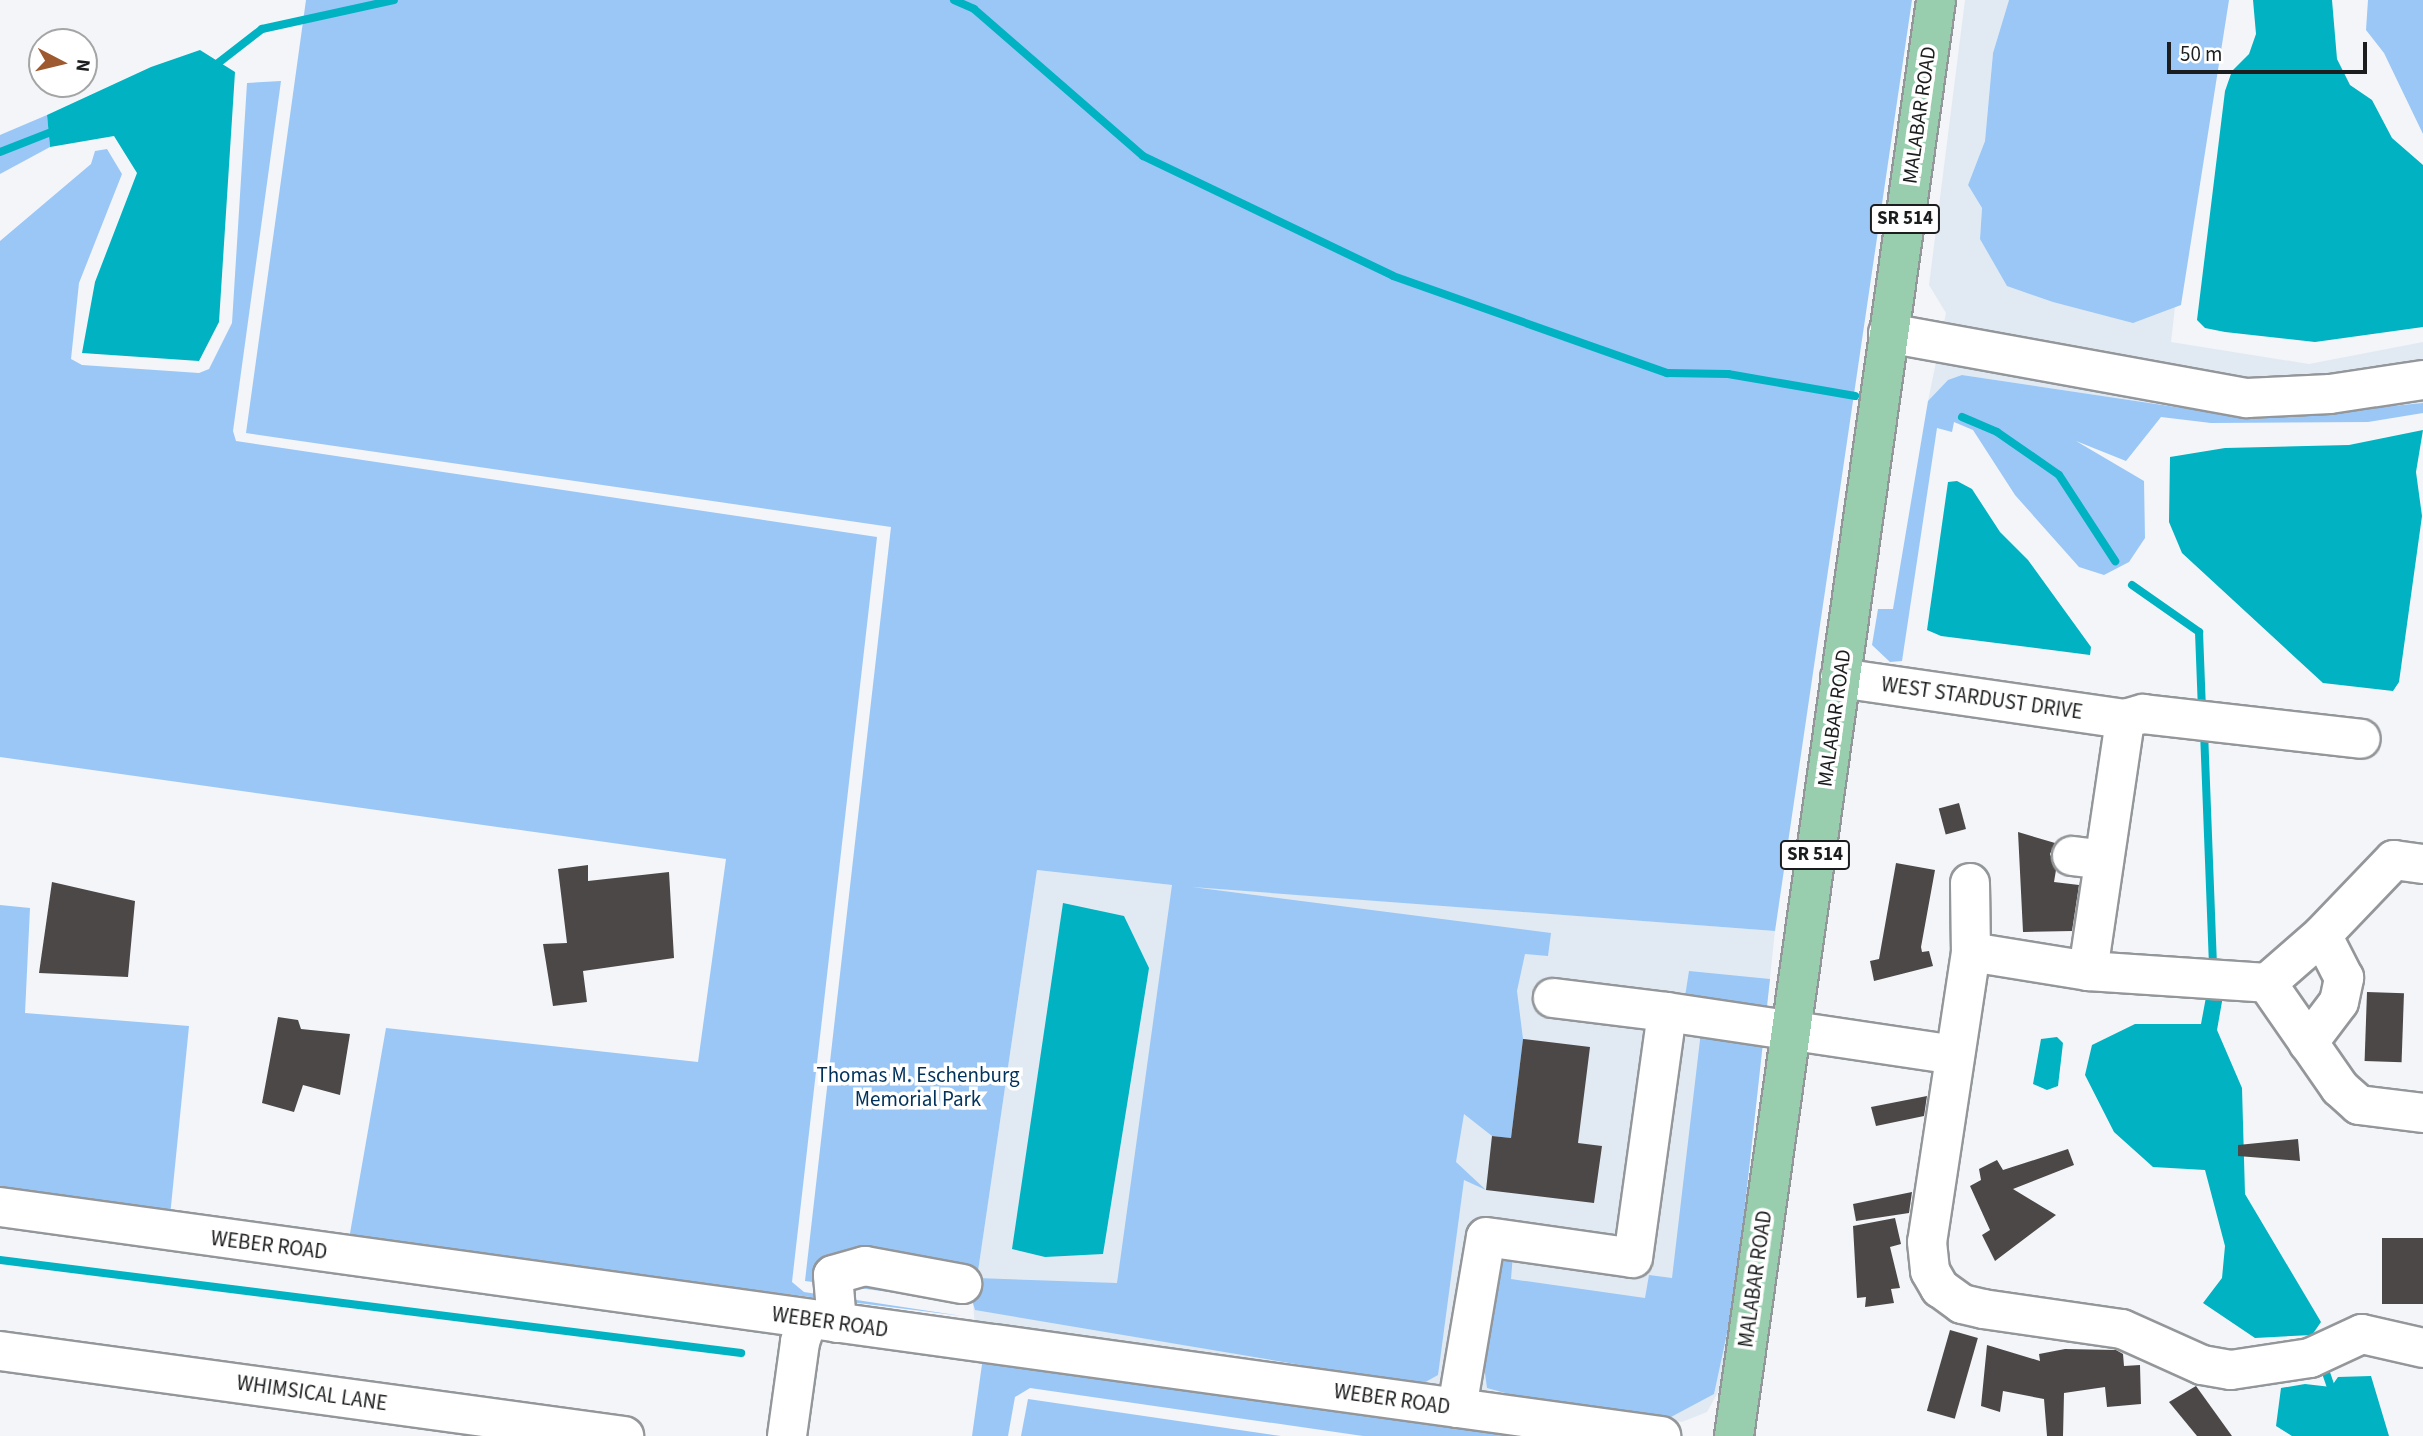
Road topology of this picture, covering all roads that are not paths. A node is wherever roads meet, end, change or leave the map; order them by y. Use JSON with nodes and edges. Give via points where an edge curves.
{"nodes":[{"id":1,"x":1936,"y":0,"type":"edge"},
{"id":2,"x":1888,"y":333,"type":"junction"},
{"id":3,"x":2423,"y":380,"type":"edge"},
{"id":4,"x":1840,"y":678,"type":"junction"},
{"id":5,"x":2124,"y":719,"type":"junction"},
{"id":6,"x":2361,"y":739,"type":"dead end"},
{"id":7,"x":2423,"y":864,"type":"edge"},
{"id":8,"x":1970,"y":883,"type":"dead end"},
{"id":9,"x":2322,"y":935,"type":"junction"},
{"id":10,"x":1971,"y":952,"type":"junction"},
{"id":11,"x":2063,"y":972,"type":"junction"},
{"id":12,"x":2267,"y":983,"type":"junction"},
{"id":13,"x":1553,"y":998,"type":"dead end"},
{"id":14,"x":1667,"y":1012,"type":"junction"},
{"id":15,"x":1789,"y":1032,"type":"junction"},
{"id":16,"x":2308,"y":1043,"type":"junction"},
{"id":17,"x":1955,"y":1055,"type":"junction"},
{"id":18,"x":2423,"y":1113,"type":"edge"},
{"id":19,"x":0,"y":1208,"type":"edge"},
{"id":20,"x":962,"y":1284,"type":"dead end"},
{"id":21,"x":823,"y":1321,"type":"junction"},
{"id":22,"x":2423,"y":1348,"type":"edge"},
{"id":23,"x":0,"y":1351,"type":"edge"},
{"id":24,"x":1457,"y":1408,"type":"junction"},
{"id":25,"x":624,"y":1436,"type":"edge"},
{"id":26,"x":788,"y":1436,"type":"edge"},
{"id":27,"x":1661,"y":1436,"type":"edge"},
{"id":28,"x":1734,"y":1436,"type":"edge"}],
"edges":[{"from":1,"to":2,"type":"main road","name":"MALABAR ROAD","number":"SR 514"},
{"from":2,"to":3,"type":"street","via":[[2247,398],[2330,394]]},
{"from":2,"to":4,"type":"main road","name":"MALABAR ROAD","number":"SR 514"},
{"from":4,"to":5,"type":"street","name":"WEST STARDUST DRIVE"},
{"from":4,"to":15,"type":"main road","name":"MALABAR ROAD","number":"SR 514"},
{"from":5,"to":6,"type":"street","name":"WEST STARDUST DRIVE","via":[[2143,714]]},
{"from":5,"to":11,"type":"street"},
{"from":7,"to":9,"type":"street","via":[[2393,860]]},
{"from":8,"to":10,"type":"street"},
{"from":9,"to":12,"type":"street"},
{"from":9,"to":16,"type":"street","via":[[2344,978],[2339,1002]]},
{"from":10,"to":11,"type":"street"},
{"from":10,"to":17,"type":"street"},
{"from":11,"to":12,"type":"street"},
{"from":12,"to":16,"type":"street"},
{"from":13,"to":14,"type":"street"},
{"from":14,"to":15,"type":"street"},
{"from":14,"to":24,"type":"street","via":[[1633,1258],[1486,1237]]},
{"from":15,"to":17,"type":"street"},
{"from":15,"to":28,"type":"main road","name":"MALABAR ROAD","number":"SR 514"},
{"from":16,"to":18,"type":"street","via":[[2340,1088],[2359,1105]]},
{"from":17,"to":22,"type":"street","via":[[1927,1242],[1930,1270],[1940,1289],[1962,1304],[2122,1329],[2202,1365],[2231,1370],[2322,1351],[2362,1334]]},
{"from":19,"to":21,"type":"street","name":"WEBER ROAD"},
{"from":20,"to":21,"type":"street","via":[[865,1266],[833,1275]]},
{"from":21,"to":24,"type":"street","name":"WEBER ROAD"},
{"from":21,"to":26,"type":"street","via":[[800,1342]]},
{"from":23,"to":25,"type":"street","name":"WHIMSICAL LANE"},
{"from":24,"to":27,"type":"street","name":"WEBER ROAD"}]}
